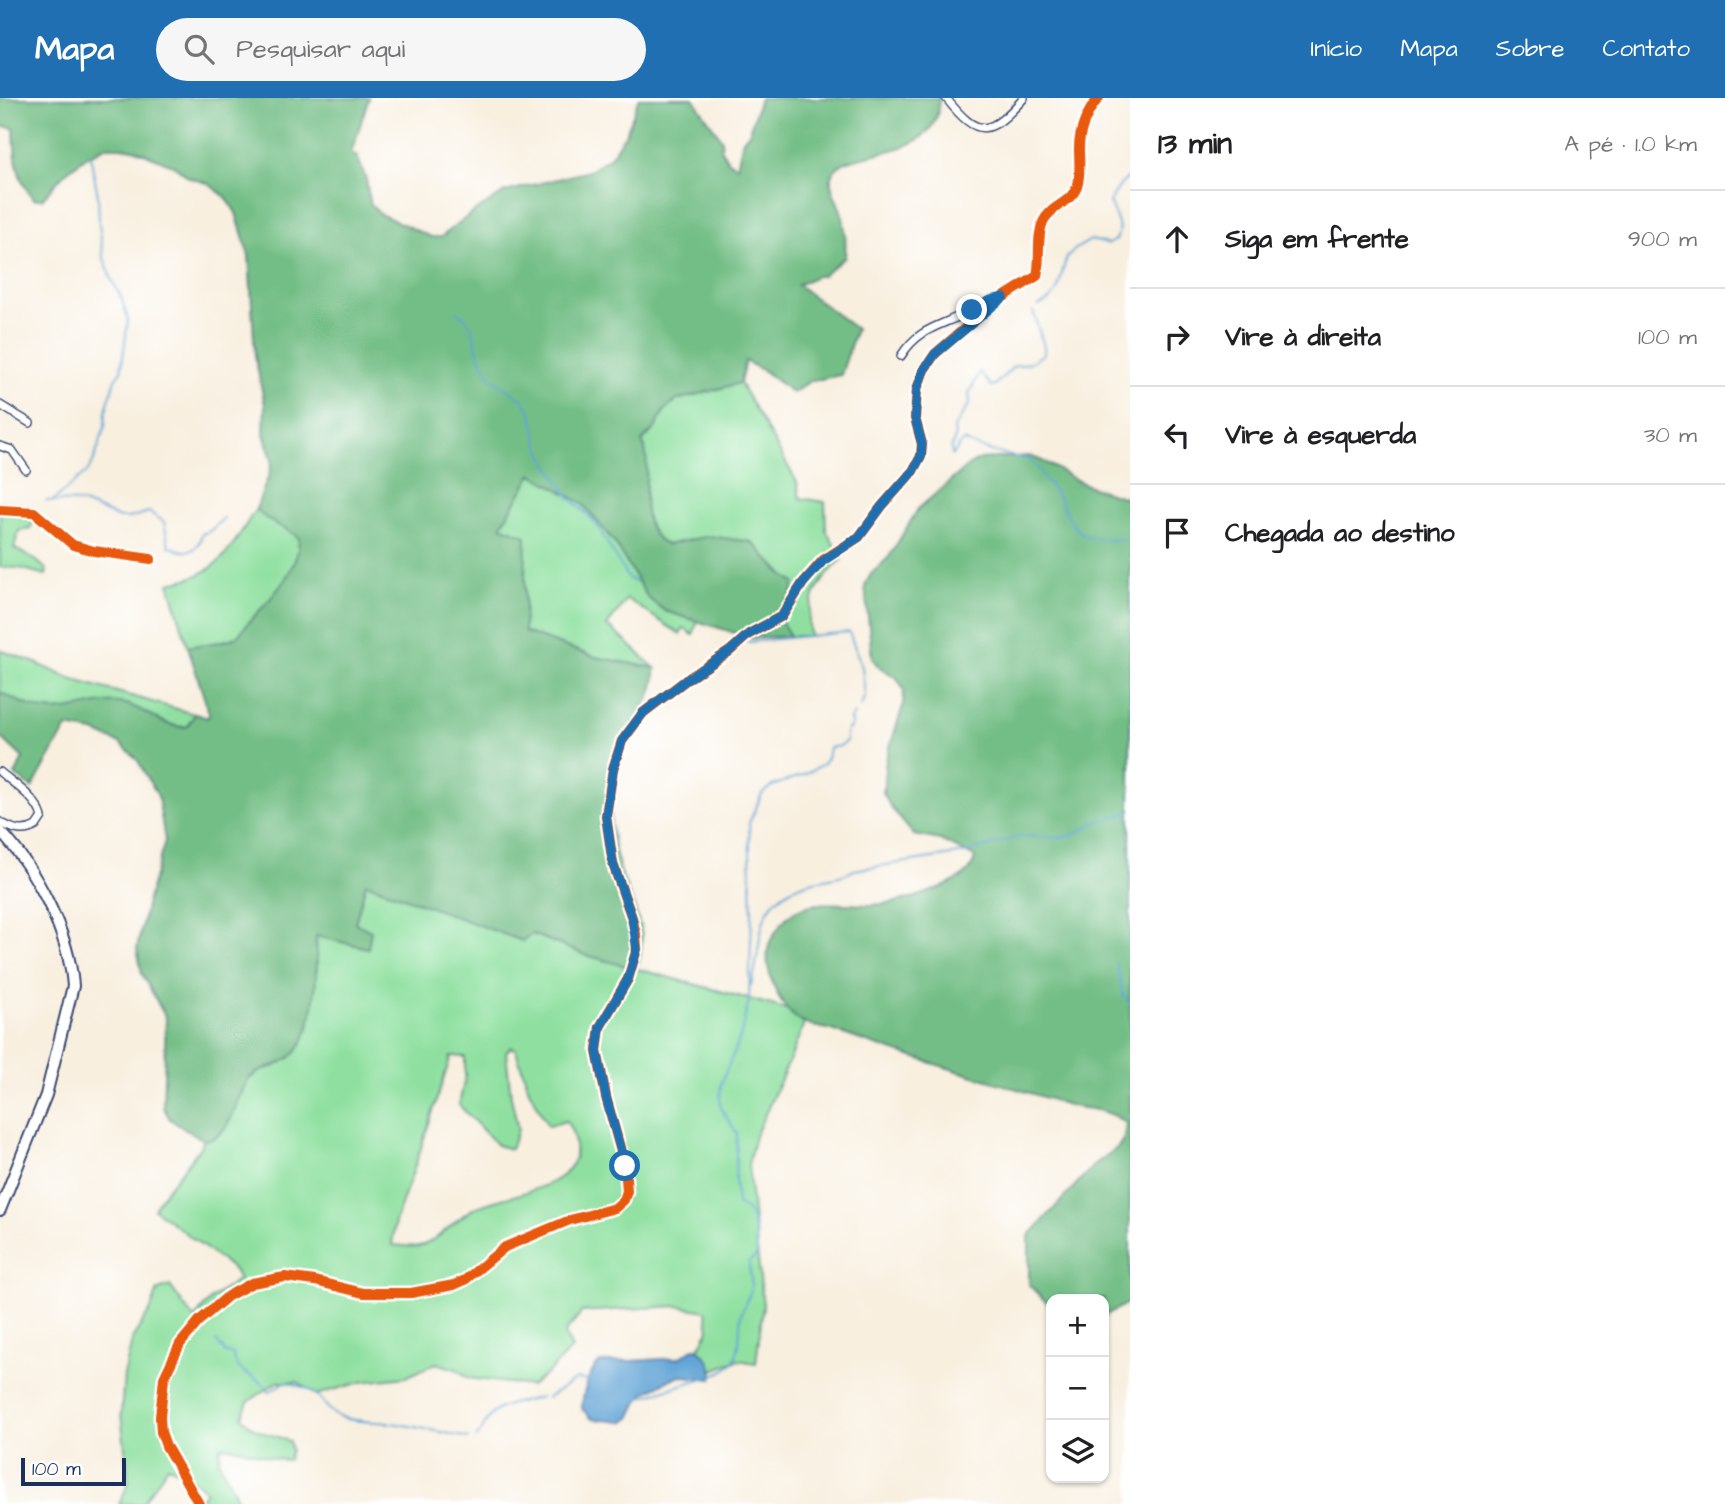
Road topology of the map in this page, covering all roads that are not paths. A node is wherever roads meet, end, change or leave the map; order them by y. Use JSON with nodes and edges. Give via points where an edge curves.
{"nodes":[{"id":1,"x":946,"y":98,"type":"edge"},
{"id":2,"x":1024,"y":98,"type":"edge"},
{"id":3,"x":1098,"y":98,"type":"edge"},
{"id":4,"x":1004,"y":297,"type":"junction"},
{"id":5,"x":901,"y":356,"type":"dead end"},
{"id":6,"x":0,"y":405,"type":"edge"},
{"id":7,"x":30,"y":423,"type":"dead end"},
{"id":8,"x":0,"y":446,"type":"edge"},
{"id":9,"x":26,"y":470,"type":"dead end"},
{"id":10,"x":0,"y":510,"type":"edge"},
{"id":11,"x":151,"y":559,"type":"dead end"},
{"id":12,"x":0,"y":772,"type":"edge"},
{"id":13,"x":0,"y":822,"type":"edge"},
{"id":14,"x":0,"y":831,"type":"edge"},
{"id":15,"x":0,"y":1210,"type":"edge"},
{"id":16,"x":199,"y":1504,"type":"edge"}],
"edges":[{"from":1,"to":2,"type":"street","via":[[958,114],[984,129],[999,122]]},
{"from":3,"to":4,"type":"street","via":[[1080,137],[1077,186],[1043,220],[1037,276]]},
{"from":4,"to":5,"type":"street","via":[[918,335]]},
{"from":4,"to":16,"type":"street","via":[[935,354],[924,370],[915,418],[921,456],[859,537],[823,561],[782,616],[749,634],[643,713],[622,741],[606,816],[613,864],[632,918],[637,949],[628,979],[600,1027],[597,1051],[625,1166],[624,1200],[615,1208],[570,1220],[505,1247],[454,1286],[411,1293],[363,1293],[285,1276],[252,1283],[228,1296],[180,1344],[164,1378],[161,1432]]},
{"from":6,"to":7,"type":"street"},
{"from":8,"to":9,"type":"street","via":[[12,450]]},
{"from":10,"to":11,"type":"street","via":[[39,514],[79,547]]},
{"from":12,"to":13,"type":"street","via":[[31,799],[42,817],[36,826],[25,830]]},
{"from":14,"to":15,"type":"main road","via":[[21,856],[54,917],[73,986],[46,1095]]}]}
